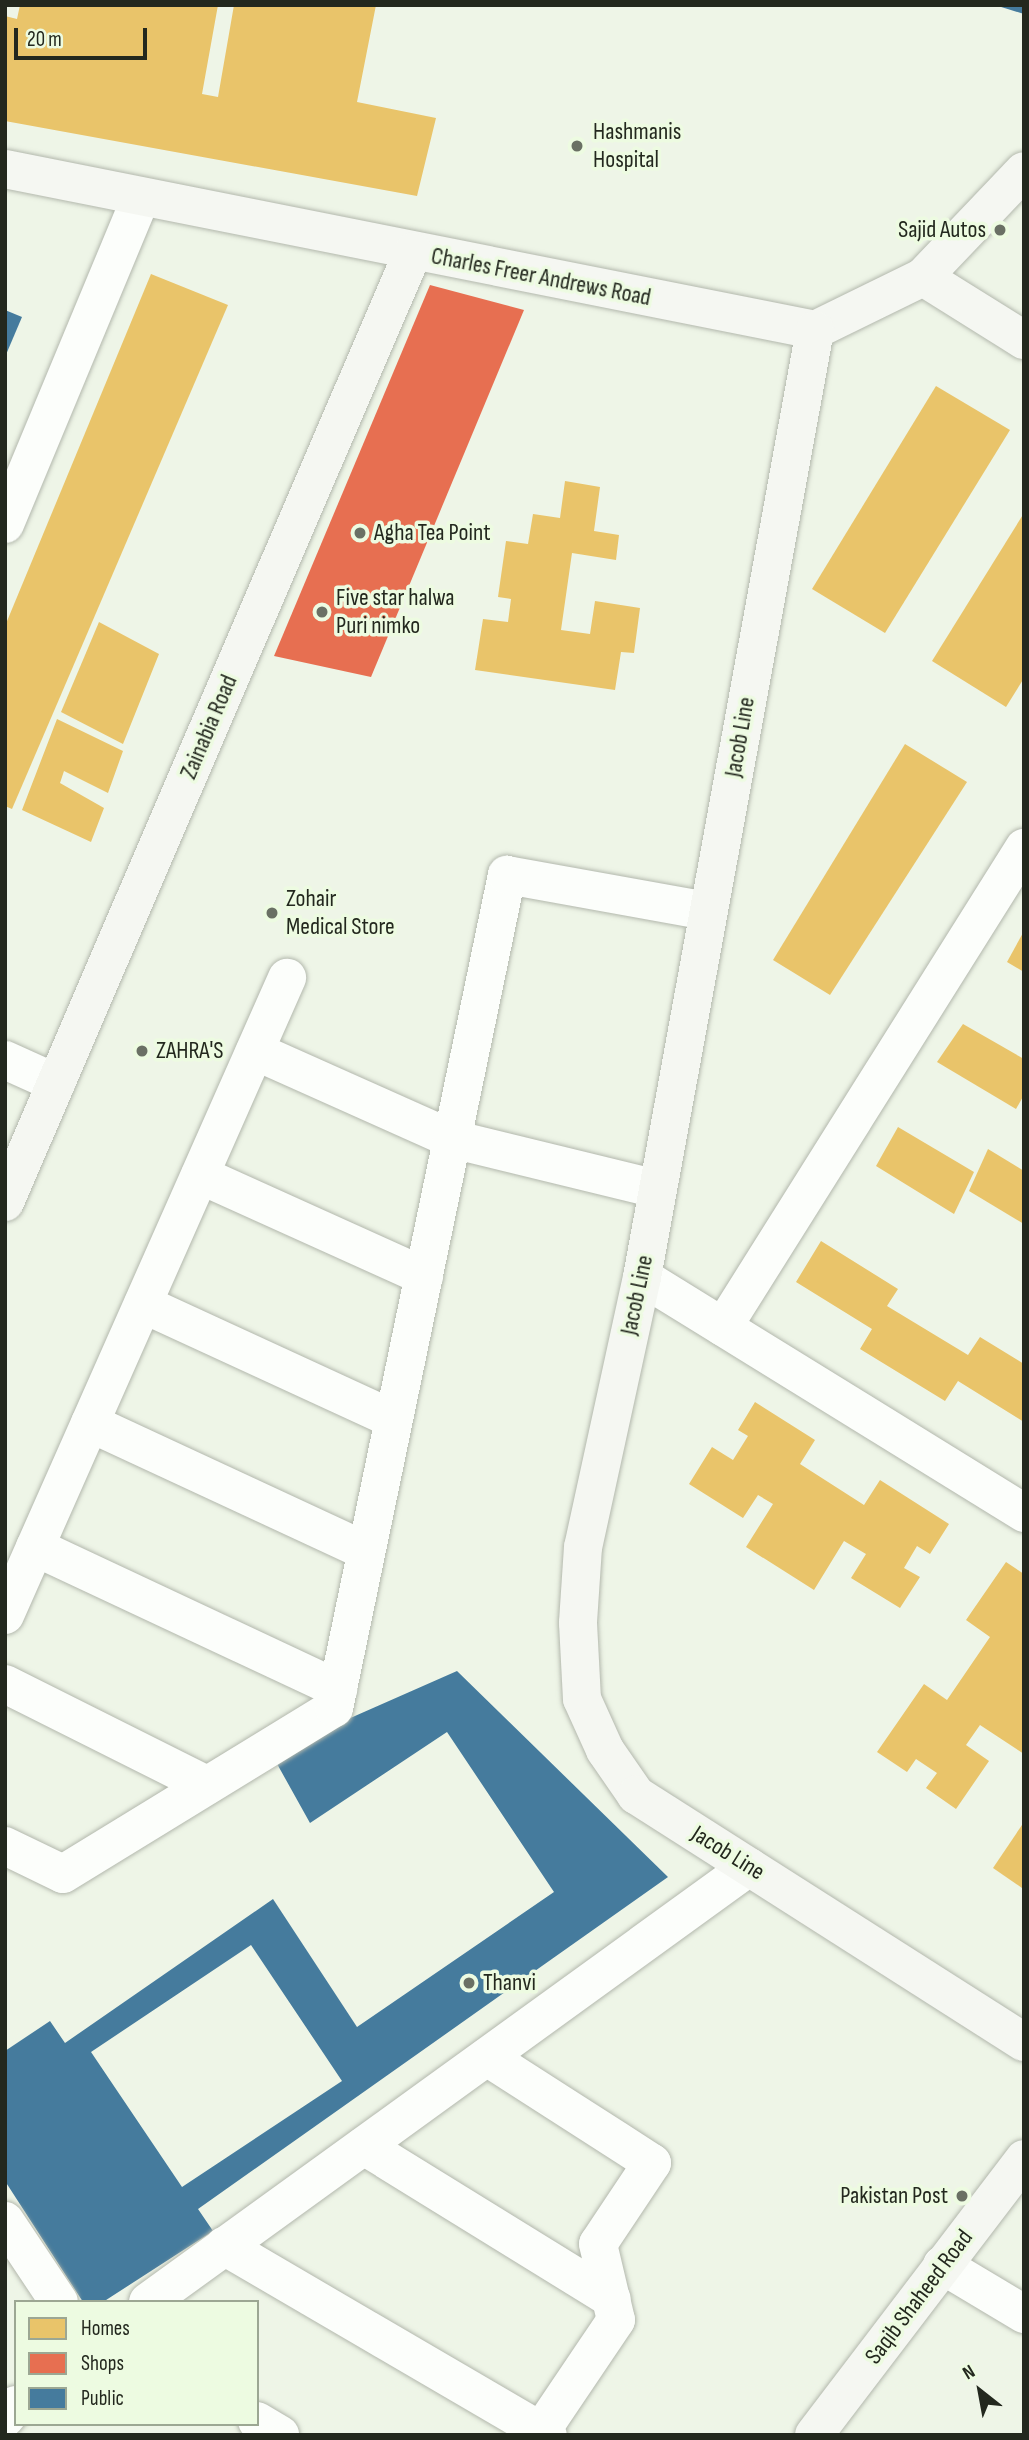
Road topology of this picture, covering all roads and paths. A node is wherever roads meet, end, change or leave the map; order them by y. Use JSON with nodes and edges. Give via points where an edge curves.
{"nodes":[{"id":1,"x":5,"y":169,"type":"edge"},
{"id":2,"x":1024,"y":171,"type":"edge"},
{"id":3,"x":141,"y":197,"type":"junction"},
{"id":4,"x":413,"y":252,"type":"junction"},
{"id":5,"x":923,"y":277,"type":"junction"},
{"id":6,"x":815,"y":330,"type":"junction"},
{"id":7,"x":1024,"y":340,"type":"edge"},
{"id":8,"x":5,"y":524,"type":"edge"},
{"id":9,"x":1024,"y":848,"type":"edge"},
{"id":10,"x":708,"y":911,"type":"junction"},
{"id":11,"x":287,"y":978,"type":"dead end"},
{"id":12,"x":255,"y":1051,"type":"junction"},
{"id":13,"x":5,"y":1060,"type":"edge"},
{"id":14,"x":56,"y":1083,"type":"junction"},
{"id":15,"x":452,"y":1139,"type":"junction"},
{"id":16,"x":200,"y":1175,"type":"junction"},
{"id":17,"x":657,"y":1189,"type":"junction"},
{"id":18,"x":5,"y":1202,"type":"edge"},
{"id":19,"x":424,"y":1276,"type":"junction"},
{"id":20,"x":642,"y":1277,"type":"junction"},
{"id":21,"x":143,"y":1304,"type":"junction"},
{"id":22,"x":723,"y":1327,"type":"junction"},
{"id":23,"x":393,"y":1419,"type":"junction"},
{"id":24,"x":90,"y":1423,"type":"junction"},
{"id":25,"x":1024,"y":1513,"type":"edge"},
{"id":26,"x":35,"y":1547,"type":"junction"},
{"id":27,"x":366,"y":1551,"type":"junction"},
{"id":28,"x":5,"y":1615,"type":"edge"},
{"id":29,"x":5,"y":1684,"type":"edge"},
{"id":30,"x":338,"y":1689,"type":"junction"},
{"id":31,"x":207,"y":1785,"type":"junction"},
{"id":32,"x":5,"y":1846,"type":"edge"},
{"id":33,"x":749,"y":1867,"type":"junction"},
{"id":34,"x":1024,"y":2042,"type":"edge"},
{"id":35,"x":487,"y":2057,"type":"junction"},
{"id":36,"x":364,"y":2146,"type":"junction"},
{"id":37,"x":1024,"y":2159,"type":"edge"},
{"id":38,"x":5,"y":2221,"type":"edge"},
{"id":39,"x":224,"y":2246,"type":"junction"},
{"id":40,"x":943,"y":2265,"type":"junction"},
{"id":41,"x":611,"y":2299,"type":"junction"},
{"id":42,"x":58,"y":2300,"type":"edge"},
{"id":43,"x":151,"y":2300,"type":"edge"},
{"id":44,"x":1024,"y":2314,"type":"edge"},
{"id":45,"x":259,"y":2422,"type":"edge"},
{"id":46,"x":544,"y":2433,"type":"edge"},
{"id":47,"x":280,"y":2435,"type":"edge"},
{"id":48,"x":814,"y":2435,"type":"edge"}],
"edges":[{"from":1,"to":3,"type":"street","name":"Charles Freer Andrews Road"},
{"from":2,"to":5,"type":"street"},
{"from":3,"to":4,"type":"street","name":"Charles Freer Andrews Road"},
{"from":3,"to":8,"type":"street"},
{"from":4,"to":6,"type":"street","name":"Charles Freer Andrews Road"},
{"from":4,"to":14,"type":"street","name":"Zainabia Road"},
{"from":5,"to":6,"type":"street"},
{"from":5,"to":7,"type":"street"},
{"from":6,"to":10,"type":"street","name":"Jacob Line"},
{"from":9,"to":22,"type":"street"},
{"from":10,"to":15,"type":"street","via":[[507,876]]},
{"from":10,"to":17,"type":"street","name":"Jacob Line"},
{"from":11,"to":12,"type":"street"},
{"from":12,"to":15,"type":"street"},
{"from":12,"to":16,"type":"street"},
{"from":13,"to":14,"type":"street"},
{"from":14,"to":18,"type":"street","name":"Zainabia Road"},
{"from":15,"to":17,"type":"street"},
{"from":15,"to":19,"type":"street"},
{"from":16,"to":19,"type":"street"},
{"from":16,"to":21,"type":"street"},
{"from":17,"to":20,"type":"street","name":"Jacob Line"},
{"from":19,"to":23,"type":"street"},
{"from":20,"to":22,"type":"street"},
{"from":20,"to":33,"type":"street","name":"Jacob Line","via":[[583,1547],[578,1623],[582,1699],[606,1750],[636,1795]]},
{"from":21,"to":23,"type":"street"},
{"from":21,"to":24,"type":"street"},
{"from":22,"to":25,"type":"street"},
{"from":23,"to":27,"type":"street"},
{"from":24,"to":26,"type":"street"},
{"from":24,"to":27,"type":"street"},
{"from":26,"to":28,"type":"street"},
{"from":26,"to":30,"type":"street"},
{"from":27,"to":30,"type":"street"},
{"from":29,"to":31,"type":"street"},
{"from":30,"to":31,"type":"street","via":[[334,1708]]},
{"from":31,"to":32,"type":"street","via":[[63,1874]]},
{"from":33,"to":34,"type":"street","name":"Jacob Line"},
{"from":33,"to":35,"type":"street"},
{"from":35,"to":36,"type":"street"},
{"from":35,"to":41,"type":"street","via":[[652,2163],[598,2244]]},
{"from":36,"to":39,"type":"street"},
{"from":36,"to":41,"type":"street"},
{"from":37,"to":40,"type":"street","name":"Saqib Shaheed Road"},
{"from":38,"to":42,"type":"street"},
{"from":39,"to":43,"type":"street"},
{"from":39,"to":46,"type":"street"},
{"from":40,"to":44,"type":"street"},
{"from":40,"to":48,"type":"street","name":"Saqib Shaheed Road"},
{"from":41,"to":46,"type":"street","via":[[616,2320]]},
{"from":45,"to":47,"type":"street"}]}
